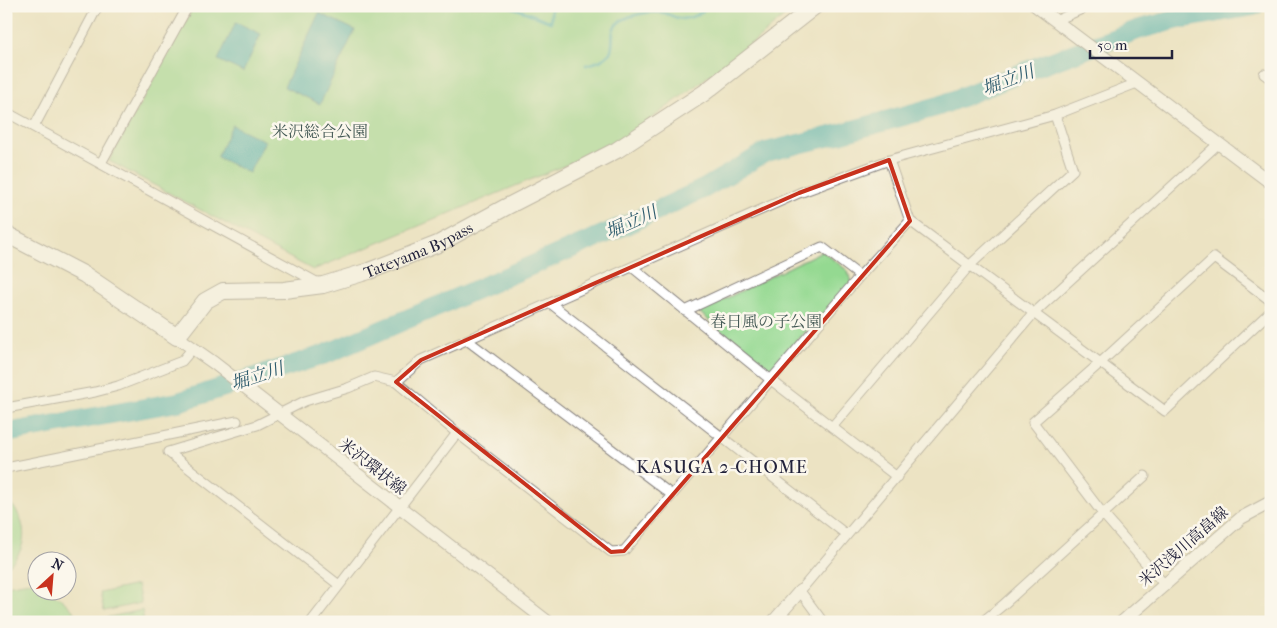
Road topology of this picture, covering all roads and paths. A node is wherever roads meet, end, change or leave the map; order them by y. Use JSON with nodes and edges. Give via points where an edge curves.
{"nodes":[{"id":1,"x":9,"y":6,"type":"edge"},
{"id":2,"x":98,"y":6,"type":"edge"},
{"id":3,"x":188,"y":6,"type":"edge"},
{"id":4,"x":815,"y":6,"type":"edge"},
{"id":5,"x":1036,"y":6,"type":"edge"},
{"id":6,"x":1089,"y":6,"type":"edge"},
{"id":7,"x":6,"y":11,"type":"edge"},
{"id":8,"x":1058,"y":23,"type":"junction"},
{"id":9,"x":1137,"y":83,"type":"junction"},
{"id":10,"x":7,"y":114,"type":"edge"},
{"id":11,"x":1055,"y":115,"type":"junction"},
{"id":12,"x":34,"y":127,"type":"junction"},
{"id":13,"x":1218,"y":144,"type":"junction"},
{"id":14,"x":889,"y":160,"type":"junction"},
{"id":15,"x":101,"y":163,"type":"junction"},
{"id":16,"x":1268,"y":176,"type":"edge"},
{"id":17,"x":910,"y":221,"type":"junction"},
{"id":18,"x":6,"y":234,"type":"edge"},
{"id":19,"x":969,"y":266,"type":"junction"},
{"id":20,"x":632,"y":267,"type":"junction"},
{"id":21,"x":860,"y":276,"type":"junction"},
{"id":22,"x":323,"y":285,"type":"junction"},
{"id":23,"x":1271,"y":301,"type":"edge"},
{"id":24,"x":550,"y":303,"type":"junction"},
{"id":25,"x":686,"y":310,"type":"junction"},
{"id":26,"x":1271,"y":311,"type":"edge"},
{"id":27,"x":1033,"y":314,"type":"junction"},
{"id":28,"x":177,"y":338,"type":"junction"},
{"id":29,"x":467,"y":340,"type":"junction"},
{"id":30,"x":193,"y":348,"type":"junction"},
{"id":31,"x":1100,"y":363,"type":"junction"},
{"id":32,"x":771,"y":380,"type":"junction"},
{"id":33,"x":396,"y":382,"type":"junction"},
{"id":34,"x":6,"y":408,"type":"edge"},
{"id":35,"x":278,"y":413,"type":"junction"},
{"id":36,"x":237,"y":421,"type":"dead end"},
{"id":37,"x":832,"y":427,"type":"junction"},
{"id":38,"x":457,"y":433,"type":"junction"},
{"id":39,"x":722,"y":438,"type":"junction"},
{"id":40,"x":6,"y":468,"type":"edge"},
{"id":41,"x":1145,"y":476,"type":"dead end"},
{"id":42,"x":897,"y":477,"type":"junction"},
{"id":43,"x":672,"y":495,"type":"junction"},
{"id":44,"x":1271,"y":502,"type":"edge"},
{"id":45,"x":400,"y":508,"type":"junction"},
{"id":46,"x":1103,"y":514,"type":"junction"},
{"id":47,"x":847,"y":536,"type":"junction"},
{"id":48,"x":1164,"y":584,"type":"junction"},
{"id":49,"x":340,"y":585,"type":"junction"},
{"id":50,"x":800,"y":591,"type":"junction"},
{"id":51,"x":312,"y":622,"type":"edge"},
{"id":52,"x":548,"y":622,"type":"edge"},
{"id":53,"x":773,"y":622,"type":"edge"},
{"id":54,"x":823,"y":622,"type":"edge"},
{"id":55,"x":982,"y":622,"type":"edge"},
{"id":56,"x":1122,"y":622,"type":"edge"}],
"edges":[{"from":1,"to":7,"type":"street"},
{"from":2,"to":12,"type":"street"},
{"from":3,"to":15,"type":"street"},
{"from":4,"to":22,"type":"highway","name":"Tateyama Bypass","via":[[704,93],[617,150],[438,244],[370,272]]},
{"from":5,"to":8,"type":"main road"},
{"from":6,"to":8,"type":"street"},
{"from":8,"to":9,"type":"main road"},
{"from":9,"to":11,"type":"street"},
{"from":9,"to":13,"type":"main road"},
{"from":10,"to":12,"type":"street"},
{"from":11,"to":14,"type":"street"},
{"from":11,"to":19,"type":"street","via":[[1073,170]]},
{"from":12,"to":15,"type":"street"},
{"from":13,"to":16,"type":"main road"},
{"from":13,"to":27,"type":"street"},
{"from":14,"to":17,"type":"street"},
{"from":14,"to":20,"type":"street","via":[[799,194]]},
{"from":15,"to":22,"type":"street"},
{"from":17,"to":19,"type":"street"},
{"from":17,"to":21,"type":"street"},
{"from":18,"to":28,"type":"highway","via":[[84,276]]},
{"from":19,"to":27,"type":"street"},
{"from":19,"to":37,"type":"street"},
{"from":20,"to":24,"type":"street"},
{"from":20,"to":25,"type":"street"},
{"from":21,"to":25,"type":"street","via":[[822,247]]},
{"from":21,"to":32,"type":"street"},
{"from":22,"to":28,"type":"highway","name":"Tateyama Bypass","via":[[284,290],[223,291],[205,301]]},
{"from":23,"to":31,"type":"street","via":[[1214,258]]},
{"from":24,"to":29,"type":"street"},
{"from":24,"to":39,"type":"street"},
{"from":25,"to":32,"type":"street"},
{"from":26,"to":31,"type":"street","via":[[1165,411]]},
{"from":27,"to":31,"type":"street"},
{"from":27,"to":42,"type":"street"},
{"from":28,"to":30,"type":"main road","name":"米沢環状線"},
{"from":29,"to":33,"type":"street","via":[[421,360]]},
{"from":29,"to":43,"type":"street"},
{"from":30,"to":34,"type":"street","via":[[182,361],[118,386]]},
{"from":30,"to":35,"type":"main road","name":"米沢環状線"},
{"from":31,"to":46,"type":"street","via":[[1033,422]]},
{"from":32,"to":37,"type":"street"},
{"from":32,"to":39,"type":"street"},
{"from":33,"to":35,"type":"street","via":[[374,377]]},
{"from":33,"to":38,"type":"street"},
{"from":35,"to":45,"type":"main road","name":"米沢環状線"},
{"from":35,"to":49,"type":"street","via":[[257,425],[168,452]]},
{"from":36,"to":40,"type":"street"},
{"from":37,"to":42,"type":"street"},
{"from":38,"to":43,"type":"street","via":[[612,552],[624,551]]},
{"from":38,"to":45,"type":"street"},
{"from":39,"to":43,"type":"street"},
{"from":39,"to":47,"type":"street"},
{"from":41,"to":46,"type":"street"},
{"from":42,"to":47,"type":"street"},
{"from":44,"to":48,"type":"main road","name":"米沢浅川高畠線","via":[[1241,518]]},
{"from":45,"to":49,"type":"street"},
{"from":45,"to":52,"type":"main road","name":"米沢環状線"},
{"from":46,"to":48,"type":"street"},
{"from":46,"to":55,"type":"street"},
{"from":47,"to":50,"type":"street"},
{"from":48,"to":56,"type":"main road","name":"米沢浅川高畠線"},
{"from":49,"to":51,"type":"street"},
{"from":50,"to":53,"type":"main road"},
{"from":50,"to":54,"type":"street"}]}
